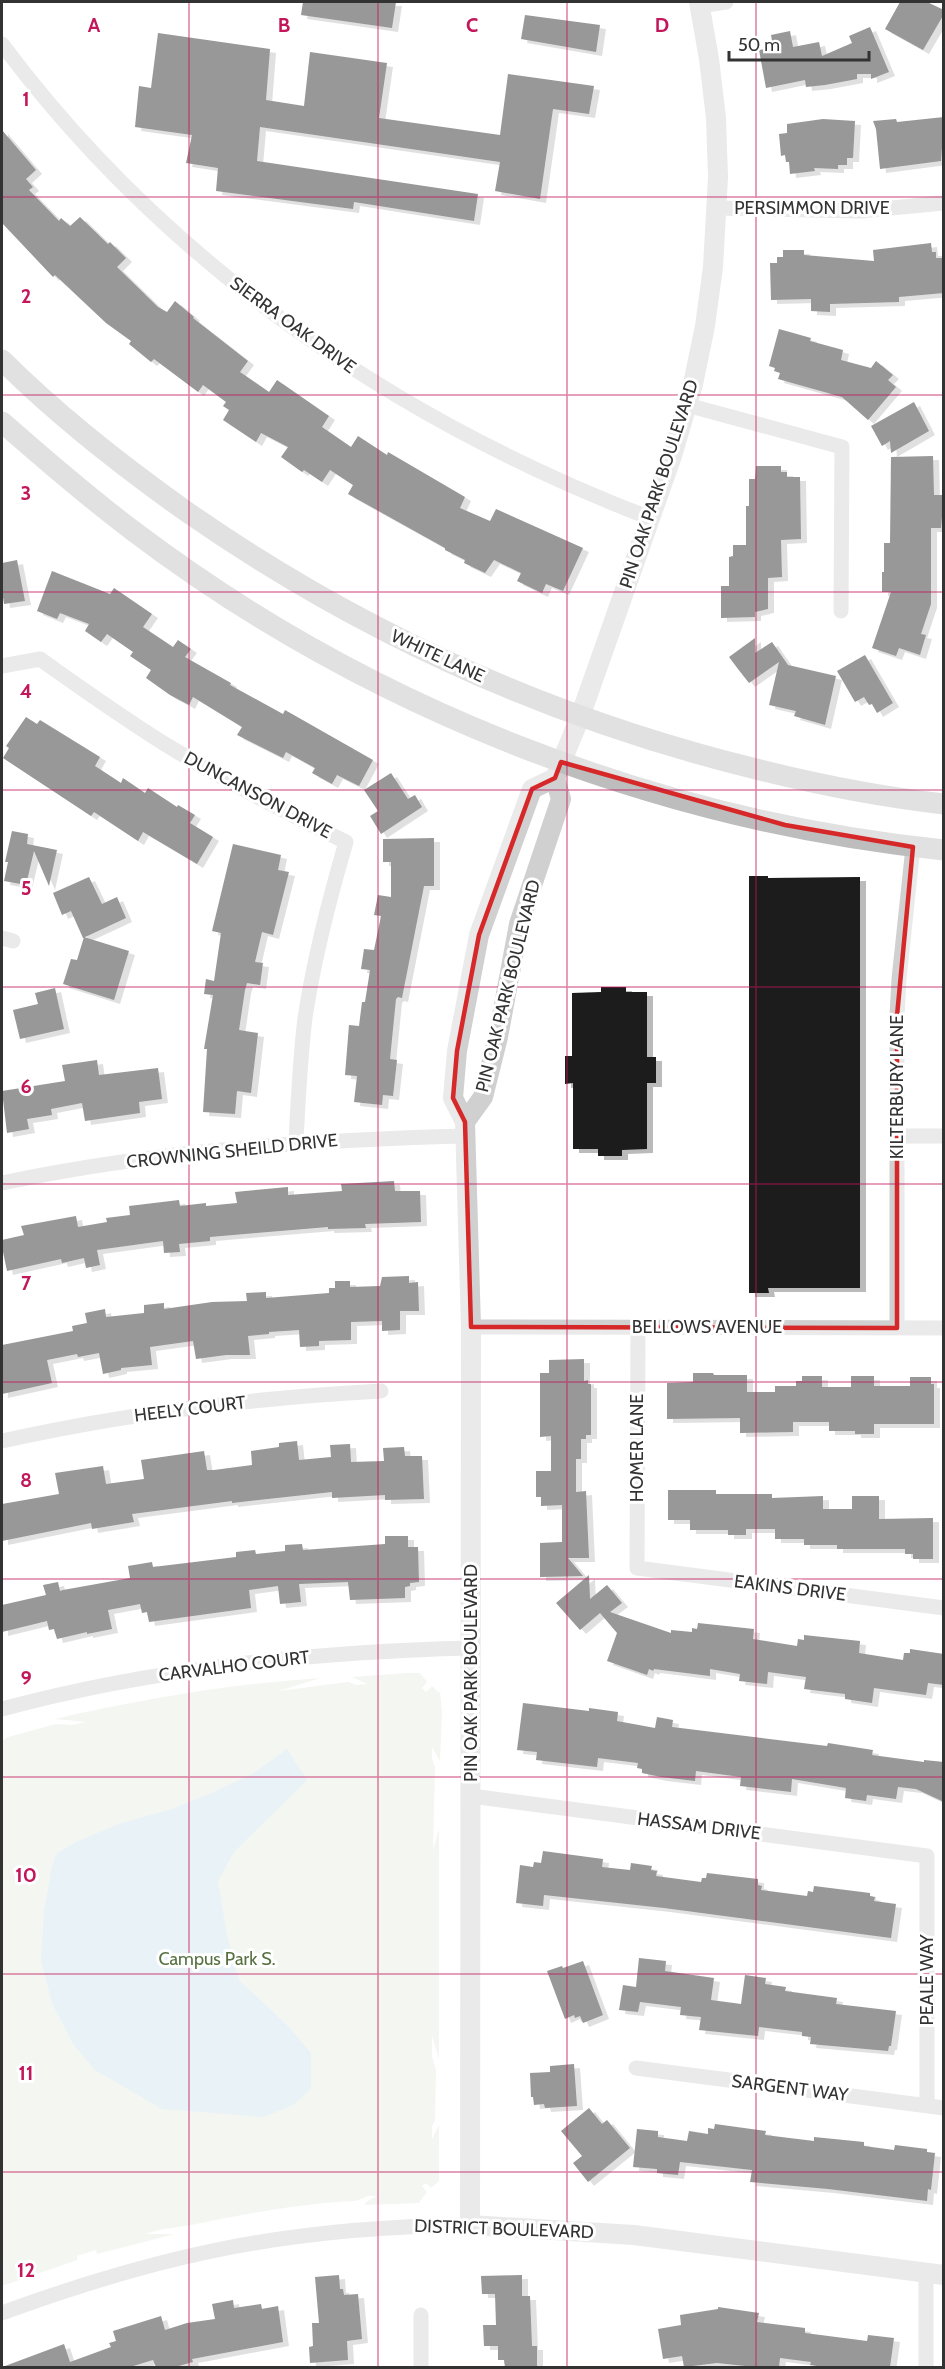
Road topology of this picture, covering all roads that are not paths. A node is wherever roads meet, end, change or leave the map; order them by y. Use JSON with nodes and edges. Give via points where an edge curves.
{"nodes":[{"id":1,"x":726,"y":2,"type":"edge"},
{"id":2,"x":700,"y":4,"type":"edge"},
{"id":3,"x":2,"y":44,"type":"edge"},
{"id":4,"x":944,"y":203,"type":"edge"},
{"id":5,"x":717,"y":208,"type":"junction"},
{"id":6,"x":2,"y":360,"type":"edge"},
{"id":7,"x":687,"y":405,"type":"junction"},
{"id":8,"x":2,"y":422,"type":"edge"},
{"id":9,"x":650,"y":518,"type":"junction"},
{"id":10,"x":841,"y":611,"type":"dead end"},
{"id":11,"x":2,"y":666,"type":"edge"},
{"id":12,"x":579,"y":717,"type":"junction"},
{"id":13,"x":558,"y":770,"type":"junction"},
{"id":14,"x":944,"y":804,"type":"edge"},
{"id":15,"x":914,"y":847,"type":"junction"},
{"id":16,"x":944,"y":850,"type":"edge"},
{"id":17,"x":465,"y":1129,"type":"junction"},
{"id":18,"x":897,"y":1136,"type":"junction"},
{"id":19,"x":944,"y":1136,"type":"edge"},
{"id":20,"x":296,"y":1142,"type":"junction"},
{"id":21,"x":2,"y":1183,"type":"edge"},
{"id":22,"x":471,"y":1327,"type":"junction"},
{"id":23,"x":638,"y":1327,"type":"junction"},
{"id":24,"x":897,"y":1328,"type":"junction"},
{"id":25,"x":944,"y":1328,"type":"edge"},
{"id":26,"x":381,"y":1391,"type":"dead end"},
{"id":27,"x":2,"y":1441,"type":"edge"},
{"id":28,"x":637,"y":1568,"type":"joint"},
{"id":29,"x":944,"y":1608,"type":"edge"},
{"id":30,"x":471,"y":1648,"type":"junction"},
{"id":31,"x":2,"y":1709,"type":"edge"},
{"id":32,"x":471,"y":1797,"type":"junction"},
{"id":33,"x":927,"y":1856,"type":"joint"},
{"id":34,"x":636,"y":2068,"type":"dead end"},
{"id":35,"x":927,"y":2105,"type":"junction"},
{"id":36,"x":944,"y":2108,"type":"edge"},
{"id":37,"x":470,"y":2225,"type":"junction"},
{"id":38,"x":935,"y":2274,"type":"edge"},
{"id":39,"x":2,"y":2313,"type":"edge"},
{"id":40,"x":421,"y":2315,"type":"dead end"},
{"id":41,"x":421,"y":2367,"type":"edge"},
{"id":42,"x":926,"y":2367,"type":"edge"}],
"edges":[{"from":1,"to":2,"type":"street"},
{"from":2,"to":5,"type":"street","name":"PIN OAK PARK BOULEVARD","via":[[716,118]]},
{"from":3,"to":9,"type":"street","name":"SIERRA OAK DRIVE","via":[[54,109],[158,217],[214,267],[307,339],[453,430]]},
{"from":4,"to":5,"type":"street","name":"PERSIMMON DRIVE","via":[[860,211]]},
{"from":5,"to":7,"type":"street","name":"PIN OAK PARK BOULEVARD","via":[[705,326]]},
{"from":6,"to":12,"type":"main road","name":"WHITE LANE","via":[[82,433],[151,487],[296,583],[424,651]]},
{"from":7,"to":9,"type":"street","name":"PIN OAK PARK BOULEVARD"},
{"from":7,"to":10,"type":"street","via":[[842,447]]},
{"from":8,"to":13,"type":"main road","via":[[133,531],[278,628]]},
{"from":9,"to":12,"type":"street","name":"PIN OAK PARK BOULEVARD"},
{"from":11,"to":20,"type":"street","name":"DUNCANSON DRIVE","via":[[40,659],[174,749],[258,798],[346,842],[318,946],[305,1017]]},
{"from":12,"to":13,"type":"street","name":"PIN OAK PARK BOULEVARD"},
{"from":12,"to":14,"type":"main road","name":"WHITE LANE","via":[[662,745],[803,781]]},
{"from":13,"to":15,"type":"main road","via":[[796,827]]},
{"from":13,"to":17,"type":"street","name":"PIN OAK PARK BOULEVARD","via":[[561,799],[519,924],[483,1097]]},
{"from":13,"to":17,"type":"street","name":"PIN OAK PARK BOULEVARD","via":[[532,789],[479,935],[457,1051],[453,1098]]},
{"from":15,"to":16,"type":"main road"},
{"from":15,"to":18,"type":"street","name":"KILTERBURY LANE","via":[[899,979]]},
{"from":17,"to":20,"type":"street","name":"CROWNING SHEILD DRIVE"},
{"from":17,"to":22,"type":"street","name":"PIN OAK PARK BOULEVARD"},
{"from":18,"to":19,"type":"street"},
{"from":18,"to":24,"type":"street","name":"KILTERBURY LANE"},
{"from":20,"to":21,"type":"street","name":"CROWNING SHEILD DRIVE","via":[[105,1164]]},
{"from":22,"to":23,"type":"street","name":"BELLOWS AVENUE"},
{"from":22,"to":30,"type":"street","name":"PIN OAK PARK BOULEVARD"},
{"from":23,"to":24,"type":"street","name":"BELLOWS AVENUE"},
{"from":23,"to":28,"type":"street","name":"HOMER LANE"},
{"from":24,"to":25,"type":"street","name":"BELLOWS AVENUE"},
{"from":26,"to":27,"type":"street","name":"HEELY COURT","via":[[290,1396],[180,1409]]},
{"from":28,"to":29,"type":"street","name":"EAKINS DRIVE"},
{"from":30,"to":31,"type":"street","name":"CARVALHO COURT","via":[[292,1657],[196,1668],[100,1685]]},
{"from":30,"to":32,"type":"street","name":"PIN OAK PARK BOULEVARD"},
{"from":32,"to":33,"type":"street","name":"HASSAM DRIVE"},
{"from":32,"to":37,"type":"street","name":"PIN OAK PARK BOULEVARD"},
{"from":33,"to":35,"type":"street","name":"PEALE WAY"},
{"from":34,"to":35,"type":"street","name":"SARGENT WAY"},
{"from":35,"to":36,"type":"street","name":"SARGENT WAY"},
{"from":37,"to":38,"type":"street","name":"DISTRICT BOULEVARD","via":[[633,2235]]},
{"from":37,"to":39,"type":"street","name":"DISTRICT BOULEVARD","via":[[343,2231],[211,2251],[124,2272]]},
{"from":38,"to":42,"type":"street"},
{"from":40,"to":41,"type":"street"}]}
